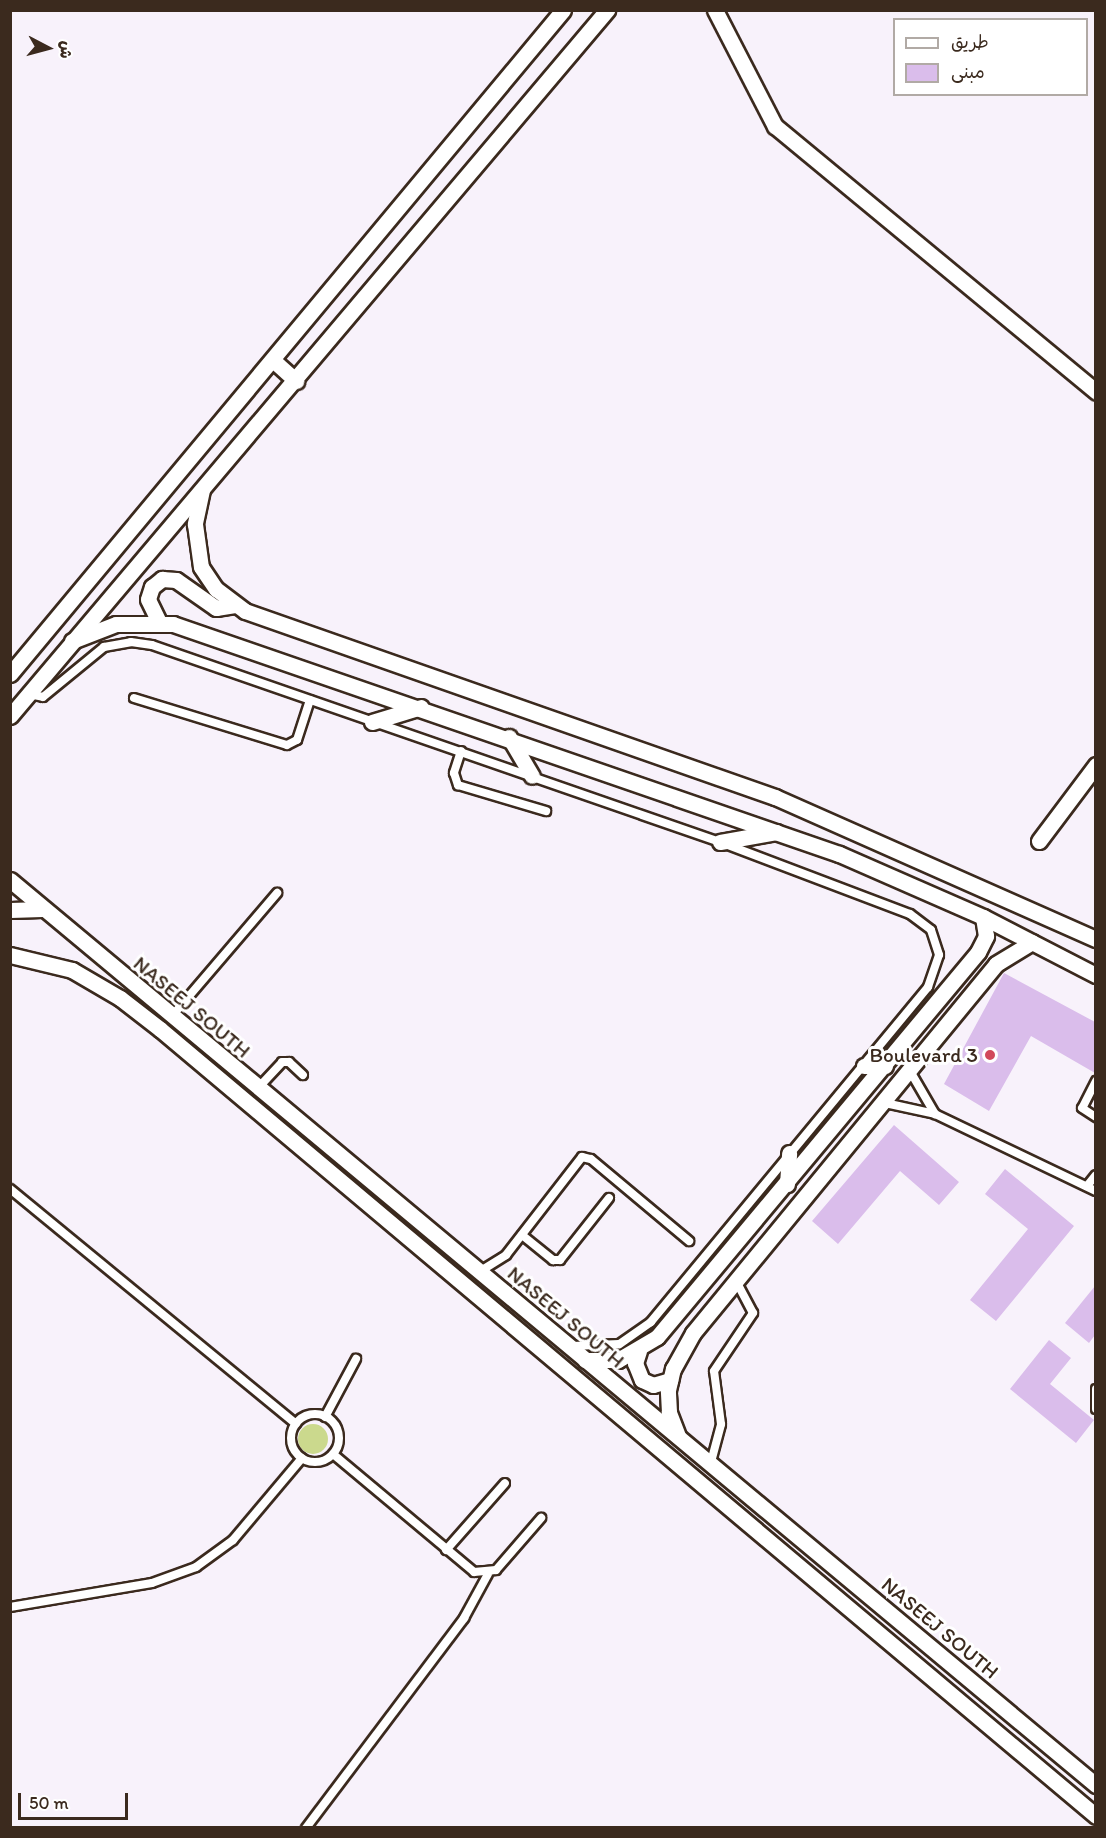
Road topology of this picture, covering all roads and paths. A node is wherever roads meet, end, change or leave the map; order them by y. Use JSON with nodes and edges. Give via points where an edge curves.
{"nodes":[{"id":1,"x":563,"y":10,"type":"edge"},
{"id":2,"x":607,"y":10,"type":"edge"},
{"id":3,"x":715,"y":13,"type":"edge"},
{"id":4,"x":274,"y":361,"type":"junction"},
{"id":5,"x":296,"y":381,"type":"junction"},
{"id":6,"x":1095,"y":392,"type":"edge"},
{"id":7,"x":202,"y":490,"type":"junction"},
{"id":8,"x":235,"y":605,"type":"junction"},
{"id":9,"x":159,"y":622,"type":"junction"},
{"id":10,"x":72,"y":641,"type":"junction"},
{"id":11,"x":10,"y":674,"type":"edge"},
{"id":12,"x":29,"y":694,"type":"junction"},
{"id":13,"x":134,"y":698,"type":"dead end"},
{"id":14,"x":310,"y":700,"type":"junction"},
{"id":15,"x":421,"y":707,"type":"junction"},
{"id":16,"x":10,"y":716,"type":"edge"},
{"id":17,"x":372,"y":722,"type":"junction"},
{"id":18,"x":508,"y":737,"type":"junction"},
{"id":19,"x":461,"y":751,"type":"junction"},
{"id":20,"x":1095,"y":765,"type":"edge"},
{"id":21,"x":532,"y":776,"type":"junction"},
{"id":22,"x":546,"y":812,"type":"dead end"},
{"id":23,"x":776,"y":832,"type":"junction"},
{"id":24,"x":1039,"y":841,"type":"dead end"},
{"id":25,"x":720,"y":842,"type":"junction"},
{"id":26,"x":10,"y":880,"type":"edge"},
{"id":27,"x":277,"y":893,"type":"dead end"},
{"id":28,"x":42,"y":909,"type":"junction"},
{"id":29,"x":10,"y":910,"type":"edge"},
{"id":30,"x":983,"y":917,"type":"junction"},
{"id":31,"x":1095,"y":939,"type":"edge"},
{"id":32,"x":1032,"y":942,"type":"junction"},
{"id":33,"x":984,"y":943,"type":"junction"},
{"id":34,"x":10,"y":955,"type":"edge"},
{"id":35,"x":1002,"y":958,"type":"junction"},
{"id":36,"x":1095,"y":975,"type":"edge"},
{"id":37,"x":171,"y":1017,"type":"junction"},
{"id":38,"x":864,"y":1066,"type":"junction"},
{"id":39,"x":885,"y":1066,"type":"junction"},
{"id":40,"x":910,"y":1071,"type":"junction"},
{"id":41,"x":303,"y":1075,"type":"dead end"},
{"id":42,"x":1095,"y":1081,"type":"edge"},
{"id":43,"x":257,"y":1089,"type":"junction"},
{"id":44,"x":885,"y":1103,"type":"junction"},
{"id":45,"x":935,"y":1114,"type":"junction"},
{"id":46,"x":1095,"y":1117,"type":"edge"},
{"id":47,"x":789,"y":1154,"type":"junction"},
{"id":48,"x":1095,"y":1175,"type":"edge"},
{"id":49,"x":788,"y":1184,"type":"junction"},
{"id":50,"x":1087,"y":1186,"type":"junction"},
{"id":51,"x":10,"y":1189,"type":"edge"},
{"id":52,"x":1095,"y":1191,"type":"edge"},
{"id":53,"x":609,"y":1198,"type":"dead end"},
{"id":54,"x":522,"y":1235,"type":"junction"},
{"id":55,"x":689,"y":1241,"type":"dead end"},
{"id":56,"x":479,"y":1272,"type":"junction"},
{"id":57,"x":736,"y":1281,"type":"junction"},
{"id":58,"x":568,"y":1346,"type":"junction"},
{"id":59,"x":639,"y":1351,"type":"junction"},
{"id":60,"x":356,"y":1359,"type":"dead end"},
{"id":61,"x":584,"y":1360,"type":"junction"},
{"id":62,"x":670,"y":1380,"type":"junction"},
{"id":63,"x":1095,"y":1389,"type":"edge"},
{"id":64,"x":1095,"y":1409,"type":"edge"},
{"id":65,"x":325,"y":1417,"type":"junction"},
{"id":66,"x":296,"y":1424,"type":"junction"},
{"id":67,"x":681,"y":1442,"type":"junction"},
{"id":68,"x":333,"y":1454,"type":"junction"},
{"id":69,"x":302,"y":1458,"type":"junction"},
{"id":70,"x":711,"y":1467,"type":"junction"},
{"id":71,"x":505,"y":1483,"type":"dead end"},
{"id":72,"x":541,"y":1518,"type":"dead end"},
{"id":73,"x":446,"y":1550,"type":"junction"},
{"id":74,"x":488,"y":1575,"type":"junction"},
{"id":75,"x":10,"y":1607,"type":"edge"},
{"id":76,"x":1095,"y":1785,"type":"edge"},
{"id":77,"x":1095,"y":1816,"type":"edge"},
{"id":78,"x":306,"y":1827,"type":"edge"}],
"edges":[{"from":1,"to":4,"type":"street","via":[[327,291]]},
{"from":2,"to":5,"type":"street"},
{"from":3,"to":6,"type":"street","via":[[775,126]]},
{"from":4,"to":5,"type":"street"},
{"from":4,"to":11,"type":"street"},
{"from":5,"to":7,"type":"street"},
{"from":7,"to":8,"type":"street","via":[[195,524],[197,554],[208,578]]},
{"from":7,"to":10,"type":"street"},
{"from":8,"to":9,"type":"street","via":[[216,608],[176,580],[162,579],[152,586],[148,599]]},
{"from":8,"to":31,"type":"street","via":[[278,624],[775,797]]},
{"from":9,"to":10,"type":"street","via":[[116,624]]},
{"from":9,"to":15,"type":"street"},
{"from":10,"to":12,"type":"street"},
{"from":12,"to":14,"type":"lane","via":[[43,697],[96,651],[131,642]]},
{"from":12,"to":16,"type":"street"},
{"from":13,"to":14,"type":"lane","via":[[287,745],[297,740]]},
{"from":14,"to":17,"type":"lane"},
{"from":15,"to":17,"type":"street"},
{"from":15,"to":18,"type":"street"},
{"from":17,"to":19,"type":"lane"},
{"from":18,"to":21,"type":"street"},
{"from":18,"to":23,"type":"street"},
{"from":19,"to":21,"type":"lane"},
{"from":19,"to":22,"type":"lane","via":[[454,773],[458,784]]},
{"from":20,"to":24,"type":"street"},
{"from":21,"to":25,"type":"lane"},
{"from":23,"to":25,"type":"street"},
{"from":23,"to":30,"type":"street","via":[[899,878]]},
{"from":25,"to":38,"type":"lane","via":[[910,914],[931,930],[939,955],[933,980]]},
{"from":26,"to":28,"type":"street","name":"NASEEJ SOUTH"},
{"from":27,"to":37,"type":"lane"},
{"from":28,"to":29,"type":"street"},
{"from":28,"to":37,"type":"street","name":"NASEEJ SOUTH"},
{"from":30,"to":32,"type":"street"},
{"from":30,"to":33,"type":"street"},
{"from":32,"to":35,"type":"street"},
{"from":32,"to":36,"type":"street"},
{"from":33,"to":35,"type":"street","via":[[995,944]]},
{"from":33,"to":39,"type":"street"},
{"from":34,"to":77,"type":"street","via":[[72,970],[120,998],[160,1029]]},
{"from":35,"to":40,"type":"street"},
{"from":37,"to":43,"type":"street","name":"NASEEJ SOUTH"},
{"from":38,"to":39,"type":"street"},
{"from":38,"to":47,"type":"lane"},
{"from":39,"to":49,"type":"street"},
{"from":40,"to":44,"type":"street"},
{"from":40,"to":45,"type":"lane"},
{"from":41,"to":43,"type":"lane","via":[[292,1064],[282,1062]]},
{"from":42,"to":46,"type":"lane","via":[[1082,1108]]},
{"from":43,"to":56,"type":"street","name":"NASEEJ SOUTH"},
{"from":44,"to":45,"type":"lane"},
{"from":44,"to":57,"type":"street"},
{"from":45,"to":50,"type":"lane"},
{"from":47,"to":49,"type":"street"},
{"from":47,"to":58,"type":"lane","via":[[644,1329],[609,1346]]},
{"from":48,"to":50,"type":"lane"},
{"from":49,"to":59,"type":"street","via":[[664,1329]]},
{"from":50,"to":52,"type":"lane"},
{"from":51,"to":66,"type":"lane"},
{"from":53,"to":54,"type":"lane","via":[[560,1260],[553,1260]]},
{"from":54,"to":55,"type":"lane","via":[[585,1156]]},
{"from":54,"to":56,"type":"lane","via":[[506,1255]]},
{"from":56,"to":58,"type":"street","name":"NASEEJ SOUTH"},
{"from":57,"to":62,"type":"street","via":[[693,1333]]},
{"from":57,"to":70,"type":"lane","via":[[753,1313],[714,1371],[722,1424]]},
{"from":58,"to":61,"type":"street","name":"NASEEJ SOUTH"},
{"from":59,"to":61,"type":"street","via":[[610,1362]]},
{"from":59,"to":62,"type":"street","via":[[635,1363],[642,1380],[659,1385]]},
{"from":60,"to":65,"type":"lane"},
{"from":61,"to":67,"type":"street","name":"NASEEJ SOUTH"},
{"from":62,"to":67,"type":"street","via":[[669,1412]]},
{"from":63,"to":64,"type":"lane"},
{"from":65,"to":66,"type":"lane","via":[[313,1414]]},
{"from":65,"to":68,"type":"lane","via":[[339,1433]]},
{"from":66,"to":69,"type":"lane","via":[[292,1442]]},
{"from":67,"to":70,"type":"street","name":"NASEEJ SOUTH"},
{"from":68,"to":69,"type":"lane","via":[[322,1462]]},
{"from":68,"to":73,"type":"lane"},
{"from":69,"to":75,"type":"lane","via":[[233,1540],[195,1567],[152,1583]]},
{"from":70,"to":76,"type":"street","name":"NASEEJ SOUTH"},
{"from":71,"to":73,"type":"lane"},
{"from":72,"to":74,"type":"lane"},
{"from":73,"to":74,"type":"lane","via":[[474,1572]]},
{"from":74,"to":78,"type":"lane","via":[[464,1618]]}]}
